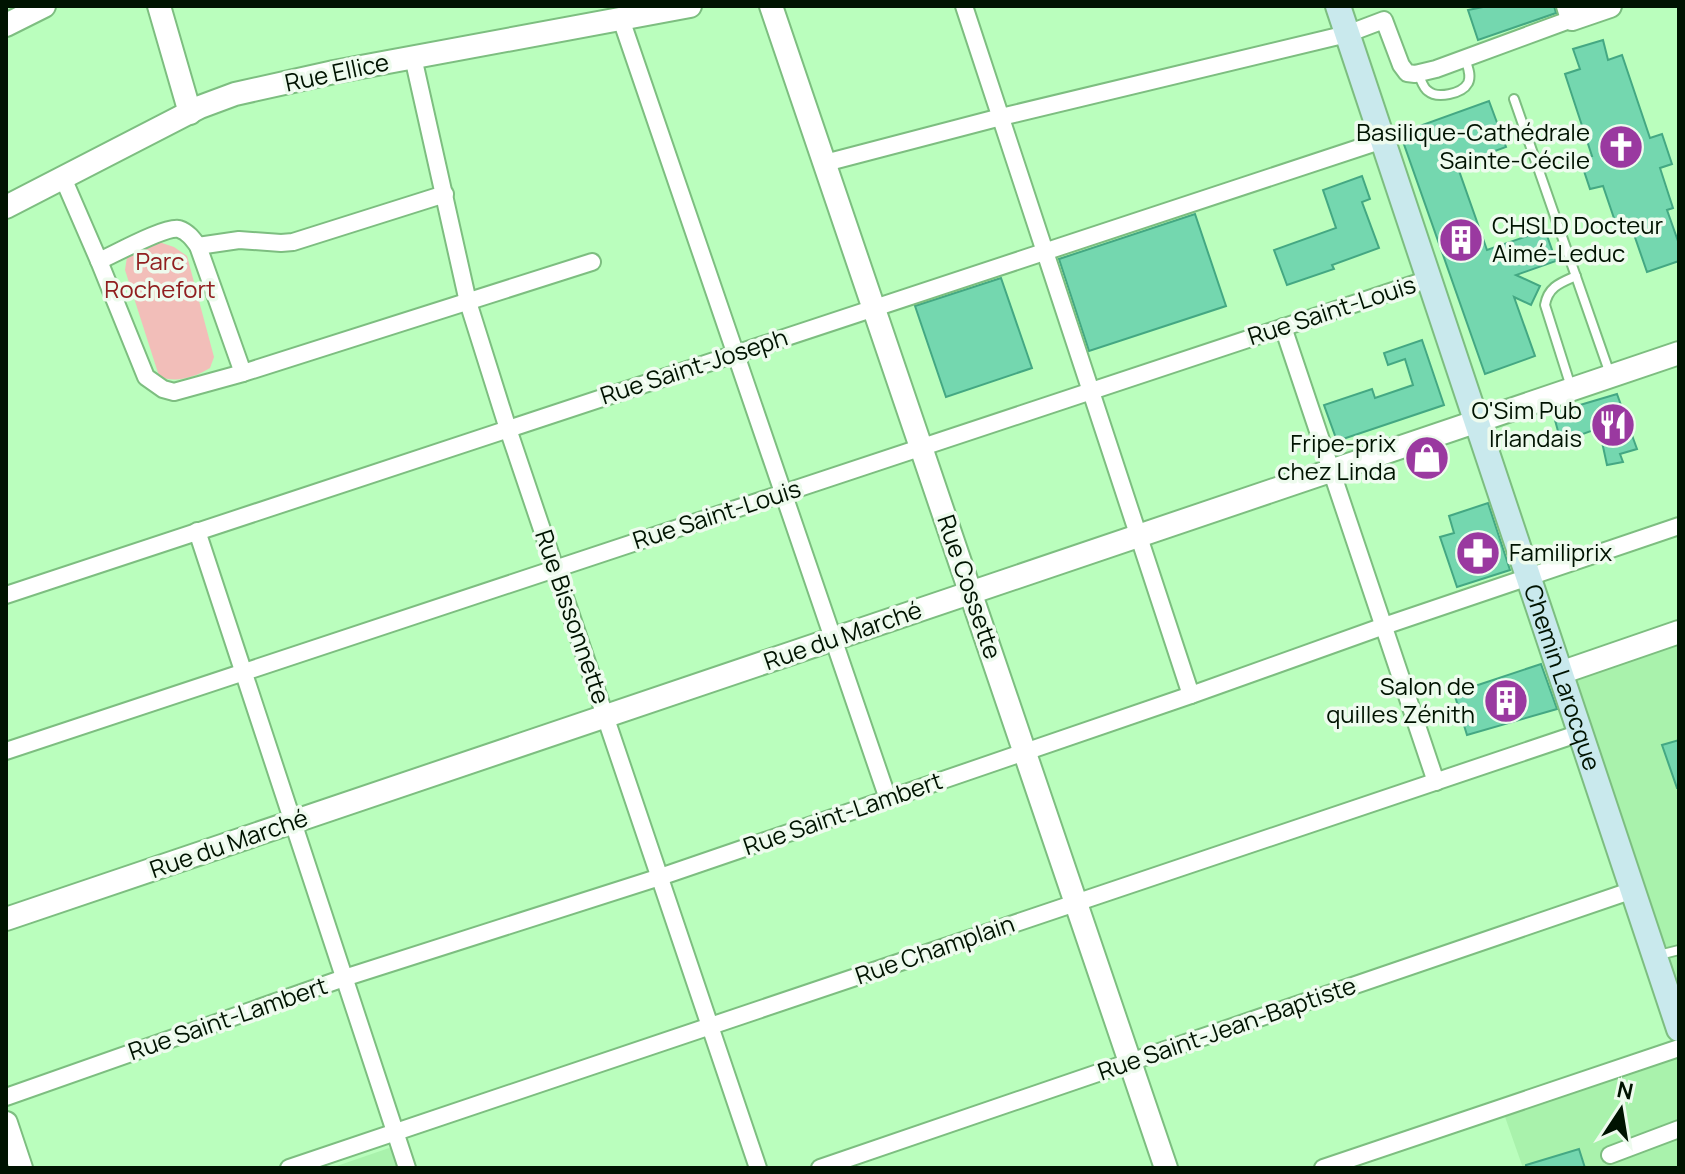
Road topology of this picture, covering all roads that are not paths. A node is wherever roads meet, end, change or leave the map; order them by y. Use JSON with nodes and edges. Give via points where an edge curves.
{"nodes":[{"id":1,"x":44,"y":6,"type":"edge"},
{"id":2,"x":159,"y":6,"type":"edge"},
{"id":3,"x":690,"y":6,"type":"edge"},
{"id":4,"x":771,"y":6,"type":"edge"},
{"id":5,"x":964,"y":6,"type":"edge"},
{"id":6,"x":1338,"y":6,"type":"edge"},
{"id":7,"x":1609,"y":6,"type":"edge"},
{"id":8,"x":1570,"y":12,"type":"edge"},
{"id":9,"x":621,"y":19,"type":"junction"},
{"id":10,"x":6,"y":25,"type":"edge"},
{"id":11,"x":1347,"y":34,"type":"junction"},
{"id":12,"x":413,"y":57,"type":"junction"},
{"id":13,"x":1465,"y":58,"type":"junction"},
{"id":14,"x":1418,"y":73,"type":"junction"},
{"id":15,"x":1514,"y":99,"type":"dead end"},
{"id":16,"x":190,"y":113,"type":"junction"},
{"id":17,"x":1001,"y":117,"type":"junction"},
{"id":18,"x":1383,"y":140,"type":"junction"},
{"id":19,"x":825,"y":163,"type":"junction"},
{"id":20,"x":63,"y":178,"type":"junction"},
{"id":21,"x":445,"y":194,"type":"junction"},
{"id":22,"x":6,"y":207,"type":"edge"},
{"id":23,"x":198,"y":246,"type":"junction"},
{"id":24,"x":1045,"y":251,"type":"junction"},
{"id":25,"x":99,"y":261,"type":"junction"},
{"id":26,"x":592,"y":262,"type":"dead end"},
{"id":27,"x":1576,"y":276,"type":"junction"},
{"id":28,"x":1429,"y":279,"type":"junction"},
{"id":29,"x":468,"y":302,"type":"junction"},
{"id":30,"x":874,"y":308,"type":"junction"},
{"id":31,"x":1283,"y":327,"type":"junction"},
{"id":32,"x":736,"y":353,"type":"junction"},
{"id":33,"x":1679,"y":353,"type":"edge"},
{"id":34,"x":243,"y":373,"type":"junction"},
{"id":35,"x":1611,"y":376,"type":"junction"},
{"id":36,"x":1572,"y":390,"type":"junction"},
{"id":37,"x":1091,"y":391,"type":"junction"},
{"id":38,"x":1477,"y":422,"type":"junction"},
{"id":39,"x":508,"y":429,"type":"junction"},
{"id":40,"x":921,"y":447,"type":"junction"},
{"id":41,"x":1332,"y":471,"type":"junction"},
{"id":42,"x":784,"y":493,"type":"junction"},
{"id":43,"x":1679,"y":526,"type":"edge"},
{"id":44,"x":197,"y":531,"type":"junction"},
{"id":45,"x":1139,"y":536,"type":"junction"},
{"id":46,"x":556,"y":569,"type":"junction"},
{"id":47,"x":1529,"y":578,"type":"junction"},
{"id":48,"x":971,"y":593,"type":"junction"},
{"id":49,"x":6,"y":595,"type":"edge"},
{"id":50,"x":1384,"y":626,"type":"junction"},
{"id":51,"x":1679,"y":632,"type":"edge"},
{"id":52,"x":834,"y":639,"type":"junction"},
{"id":53,"x":244,"y":673,"type":"junction"},
{"id":54,"x":1560,"y":673,"type":"junction"},
{"id":55,"x":1191,"y":695,"type":"junction"},
{"id":56,"x":606,"y":717,"type":"junction"},
{"id":57,"x":1580,"y":733,"type":"junction"},
{"id":58,"x":6,"y":751,"type":"edge"},
{"id":59,"x":1025,"y":752,"type":"junction"},
{"id":60,"x":1436,"y":782,"type":"junction"},
{"id":61,"x":888,"y":799,"type":"junction"},
{"id":62,"x":293,"y":822,"type":"junction"},
{"id":63,"x":660,"y":877,"type":"junction"},
{"id":64,"x":1633,"y":890,"type":"junction"},
{"id":65,"x":1076,"y":903,"type":"junction"},
{"id":66,"x":6,"y":919,"type":"edge"},
{"id":67,"x":1672,"y":954,"type":"edge"},
{"id":68,"x":344,"y":978,"type":"junction"},
{"id":69,"x":710,"y":1026,"type":"junction"},
{"id":70,"x":1679,"y":1029,"type":"edge"},
{"id":71,"x":1679,"y":1048,"type":"edge"},
{"id":72,"x":1130,"y":1062,"type":"junction"},
{"id":73,"x":6,"y":1097,"type":"edge"},
{"id":74,"x":6,"y":1123,"type":"edge"},
{"id":75,"x":1679,"y":1129,"type":"edge"},
{"id":76,"x":395,"y":1132,"type":"junction"},
{"id":77,"x":1610,"y":1155,"type":"dead end"},
{"id":78,"x":21,"y":1168,"type":"edge"},
{"id":79,"x":289,"y":1168,"type":"edge"},
{"id":80,"x":407,"y":1168,"type":"edge"},
{"id":81,"x":758,"y":1168,"type":"edge"},
{"id":82,"x":820,"y":1168,"type":"edge"},
{"id":83,"x":1166,"y":1168,"type":"edge"},
{"id":84,"x":1323,"y":1168,"type":"edge"}],
"edges":[{"from":1,"to":10,"type":"street"},
{"from":2,"to":16,"type":"street"},
{"from":3,"to":9,"type":"street","name":"Rue Ellice"},
{"from":4,"to":19,"type":"street","name":"Rue Cossette"},
{"from":5,"to":17,"type":"street"},
{"from":6,"to":11,"type":"main road","name":"Chemin Larocque"},
{"from":7,"to":8,"type":"street"},
{"from":8,"to":13,"type":"street"},
{"from":9,"to":12,"type":"street","name":"Rue Ellice"},
{"from":9,"to":32,"type":"street"},
{"from":11,"to":14,"type":"street","via":[[1384,20],[1401,65],[1407,73]]},
{"from":11,"to":17,"type":"street"},
{"from":11,"to":18,"type":"main road","name":"Chemin Larocque"},
{"from":12,"to":16,"type":"street","name":"Rue Ellice","via":[[235,94]]},
{"from":12,"to":21,"type":"street","name":"Rue Bissonnette"},
{"from":13,"to":14,"type":"street"},
{"from":13,"to":14,"type":"lane","via":[[1470,75],[1460,91],[1430,93]]},
{"from":15,"to":27,"type":"lane"},
{"from":16,"to":20,"type":"street","name":"Rue Ellice"},
{"from":17,"to":19,"type":"street"},
{"from":17,"to":24,"type":"street"},
{"from":18,"to":24,"type":"street","name":"Rue Saint-Joseph"},
{"from":18,"to":28,"type":"main road","name":"Chemin Larocque"},
{"from":19,"to":30,"type":"street","name":"Rue Cossette"},
{"from":20,"to":22,"type":"street","name":"Rue Ellice"},
{"from":20,"to":25,"type":"street"},
{"from":21,"to":23,"type":"street","via":[[293,242],[239,240]]},
{"from":21,"to":29,"type":"street","name":"Rue Bissonnette"},
{"from":23,"to":25,"type":"street","via":[[187,233],[171,228]]},
{"from":23,"to":34,"type":"street"},
{"from":24,"to":30,"type":"street","name":"Rue Saint-Joseph"},
{"from":24,"to":37,"type":"street"},
{"from":25,"to":34,"type":"street","via":[[149,381],[174,392]]},
{"from":26,"to":29,"type":"street"},
{"from":27,"to":35,"type":"lane"},
{"from":27,"to":36,"type":"lane","via":[[1557,284],[1545,305]]},
{"from":28,"to":31,"type":"street","name":"Rue Saint-Louis"},
{"from":28,"to":38,"type":"main road","name":"Chemin Larocque"},
{"from":29,"to":34,"type":"street"},
{"from":29,"to":39,"type":"street","name":"Rue Bissonnette"},
{"from":30,"to":32,"type":"street","name":"Rue Saint-Joseph"},
{"from":30,"to":40,"type":"street","name":"Rue Cossette"},
{"from":31,"to":37,"type":"street","name":"Rue Saint-Louis"},
{"from":31,"to":41,"type":"street"},
{"from":32,"to":39,"type":"street","name":"Rue Saint-Joseph"},
{"from":32,"to":42,"type":"street"},
{"from":33,"to":35,"type":"street","name":"Rue du Marché"},
{"from":35,"to":36,"type":"street","name":"Rue du Marché"},
{"from":36,"to":38,"type":"street","name":"Rue du Marché"},
{"from":37,"to":40,"type":"street","name":"Rue Saint-Louis"},
{"from":37,"to":45,"type":"street"},
{"from":38,"to":41,"type":"street","name":"Rue du Marché"},
{"from":38,"to":47,"type":"main road","name":"Chemin Larocque"},
{"from":39,"to":44,"type":"street","name":"Rue Saint-Joseph"},
{"from":39,"to":46,"type":"street","name":"Rue Bissonnette"},
{"from":40,"to":42,"type":"street","name":"Rue Saint-Louis"},
{"from":40,"to":48,"type":"street","name":"Rue Cossette"},
{"from":41,"to":45,"type":"street","name":"Rue du Marché"},
{"from":41,"to":50,"type":"street"},
{"from":42,"to":46,"type":"street","name":"Rue Saint-Louis"},
{"from":42,"to":52,"type":"street"},
{"from":43,"to":47,"type":"street","name":"Rue Saint-Lambert"},
{"from":44,"to":49,"type":"street","name":"Rue Saint-Joseph"},
{"from":44,"to":53,"type":"street"},
{"from":45,"to":48,"type":"street","name":"Rue du Marché"},
{"from":45,"to":55,"type":"street"},
{"from":46,"to":53,"type":"street","name":"Rue Saint-Louis"},
{"from":46,"to":56,"type":"street","name":"Rue Bissonnette"},
{"from":47,"to":50,"type":"street","name":"Rue Saint-Lambert"},
{"from":47,"to":54,"type":"main road","name":"Chemin Larocque"},
{"from":48,"to":52,"type":"street","name":"Rue du Marché"},
{"from":48,"to":59,"type":"street","name":"Rue Cossette"},
{"from":50,"to":55,"type":"street","name":"Rue Saint-Lambert"},
{"from":50,"to":60,"type":"street"},
{"from":51,"to":54,"type":"street"},
{"from":52,"to":56,"type":"street","name":"Rue du Marché"},
{"from":52,"to":61,"type":"street"},
{"from":53,"to":58,"type":"street","name":"Rue Saint-Louis"},
{"from":53,"to":62,"type":"street"},
{"from":54,"to":57,"type":"main road","name":"Chemin Larocque"},
{"from":55,"to":59,"type":"street","name":"Rue Saint-Lambert"},
{"from":56,"to":62,"type":"street","name":"Rue du Marché"},
{"from":56,"to":63,"type":"street","name":"Rue Bissonnette"},
{"from":57,"to":60,"type":"street","name":"Rue Champlain"},
{"from":57,"to":64,"type":"main road","name":"Chemin Larocque"},
{"from":59,"to":61,"type":"street","name":"Rue Saint-Lambert"},
{"from":59,"to":65,"type":"street","name":"Rue Cossette"},
{"from":60,"to":65,"type":"street","name":"Rue Champlain"},
{"from":61,"to":63,"type":"street","name":"Rue Saint-Lambert"},
{"from":62,"to":66,"type":"street","name":"Rue du Marché"},
{"from":62,"to":68,"type":"street"},
{"from":63,"to":68,"type":"street","name":"Rue Saint-Lambert"},
{"from":63,"to":69,"type":"street","name":"Rue Bissonnette"},
{"from":64,"to":67,"type":"main road","name":"Chemin Larocque"},
{"from":64,"to":72,"type":"street","name":"Rue Saint-Jean-Baptiste"},
{"from":65,"to":69,"type":"street","name":"Rue Champlain"},
{"from":65,"to":72,"type":"street","name":"Rue Cossette"},
{"from":67,"to":70,"type":"main road","name":"Chemin Larocque"},
{"from":68,"to":73,"type":"street","name":"Rue Saint-Lambert"},
{"from":68,"to":76,"type":"street"},
{"from":69,"to":76,"type":"street","name":"Rue Champlain"},
{"from":69,"to":81,"type":"street","name":"Rue Bissonnette"},
{"from":71,"to":84,"type":"street"},
{"from":72,"to":82,"type":"street","name":"Rue Saint-Jean-Baptiste"},
{"from":72,"to":83,"type":"street","name":"Rue Cossette"},
{"from":74,"to":78,"type":"street"},
{"from":75,"to":77,"type":"street"},
{"from":76,"to":79,"type":"street","name":"Rue Champlain"},
{"from":76,"to":80,"type":"street"}]}
